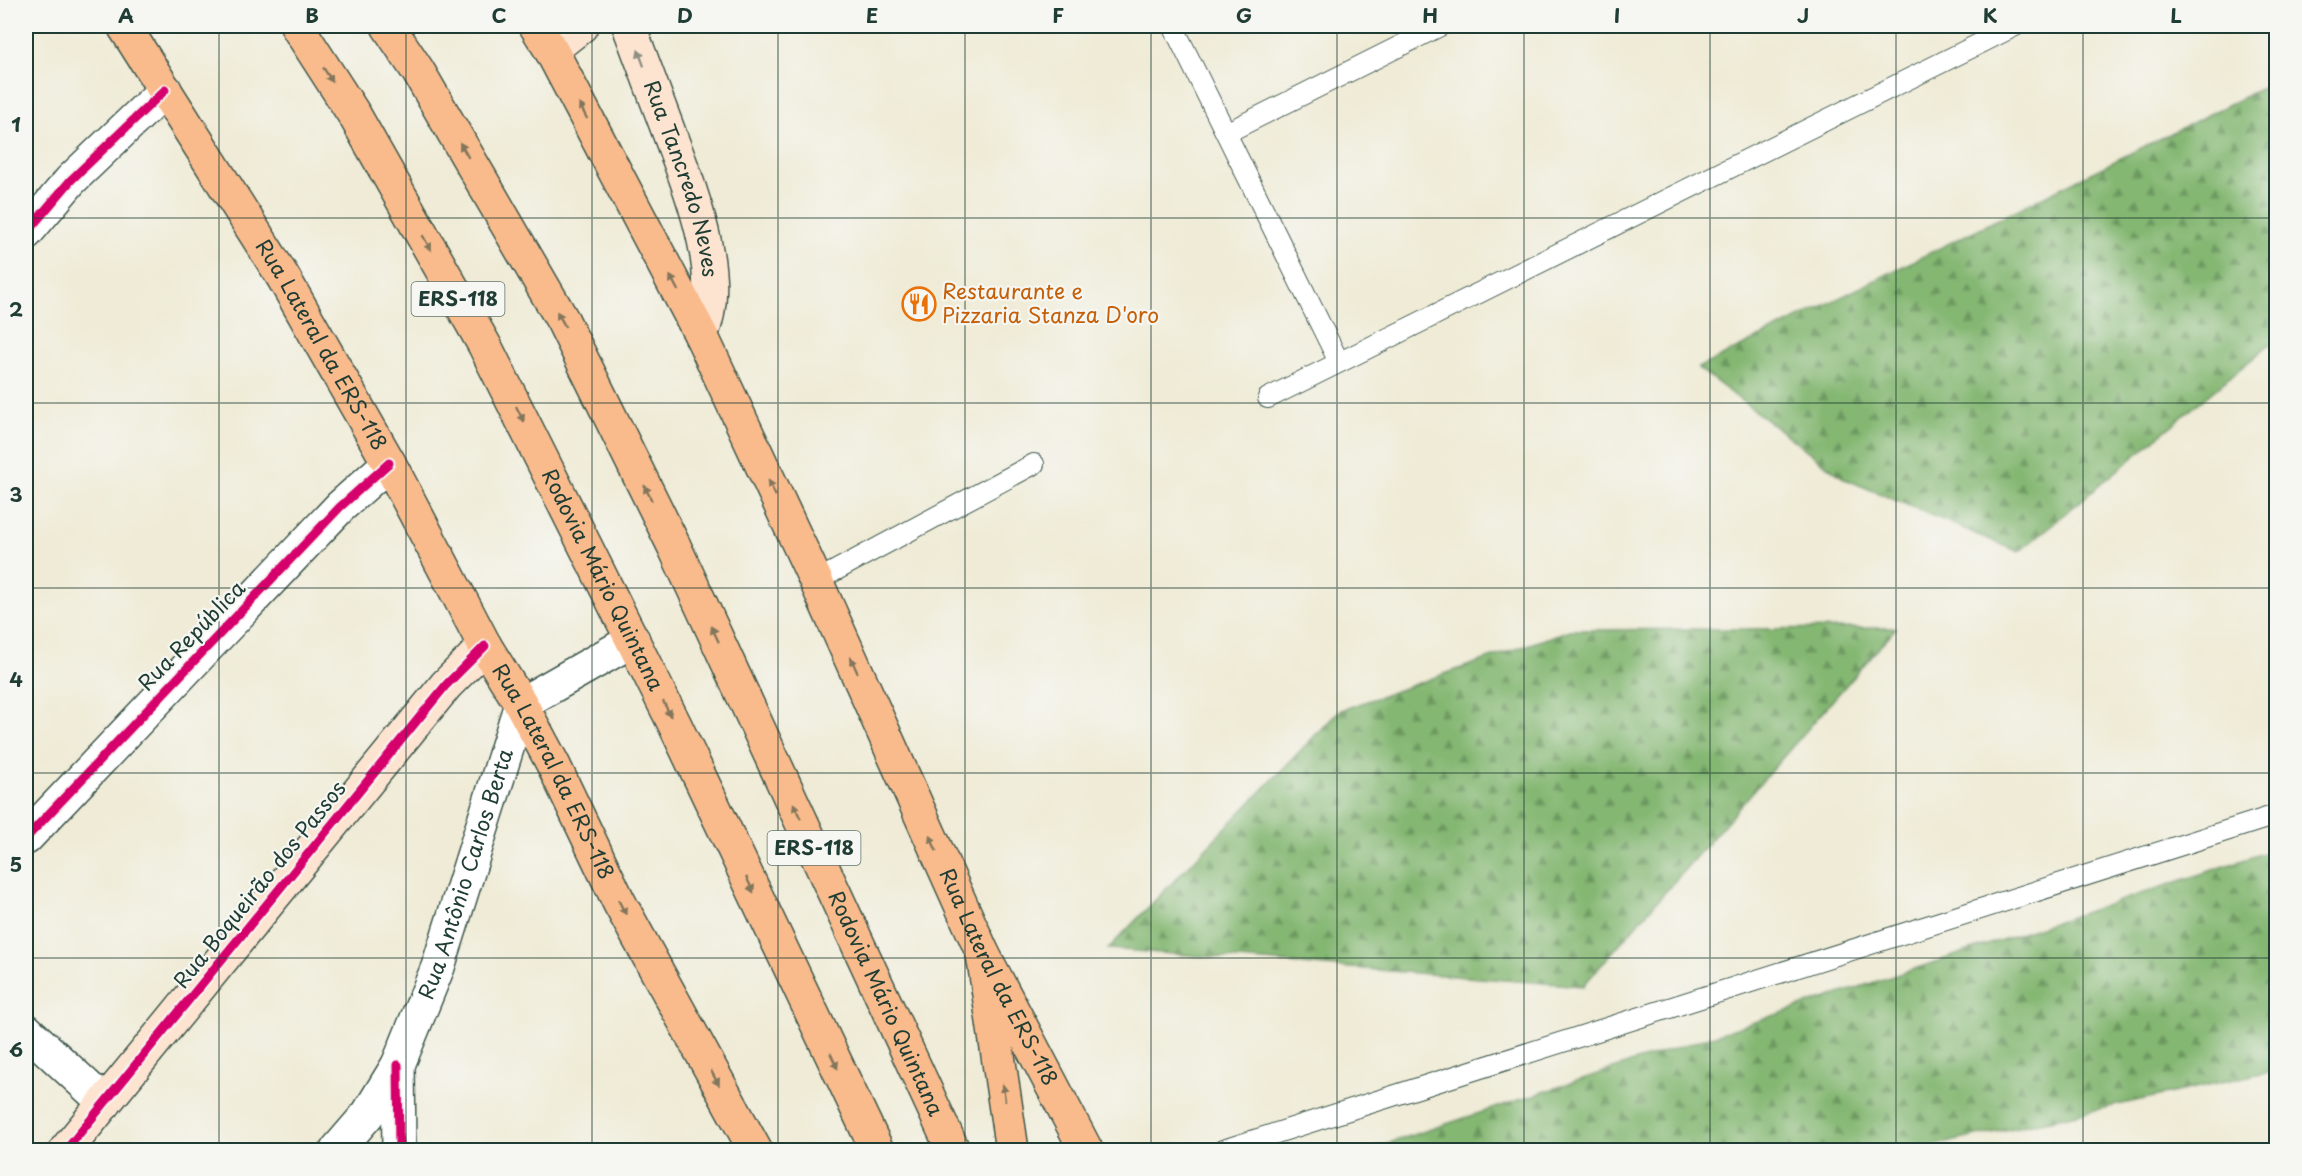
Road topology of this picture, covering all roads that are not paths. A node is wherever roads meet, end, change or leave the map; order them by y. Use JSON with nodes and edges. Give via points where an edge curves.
{"nodes":[{"id":1,"x":124,"y":26,"type":"edge"},
{"id":2,"x":297,"y":26,"type":"edge"},
{"id":3,"x":388,"y":26,"type":"edge"},
{"id":4,"x":581,"y":26,"type":"edge"},
{"id":5,"x":629,"y":26,"type":"edge"},
{"id":6,"x":1173,"y":26,"type":"edge"},
{"id":7,"x":1440,"y":26,"type":"edge"},
{"id":8,"x":2015,"y":26,"type":"edge"},
{"id":9,"x":544,"y":38,"type":"edge"},
{"id":10,"x":165,"y":90,"type":"junction"},
{"id":11,"x":1226,"y":133,"type":"junction"},
{"id":12,"x":26,"y":233,"type":"edge"},
{"id":13,"x":701,"y":335,"type":"junction"},
{"id":14,"x":1339,"y":362,"type":"junction"},
{"id":15,"x":1268,"y":398,"type":"dead end"},
{"id":16,"x":389,"y":463,"type":"junction"},
{"id":17,"x":1034,"y":464,"type":"dead end"},
{"id":18,"x":816,"y":581,"type":"junction"},
{"id":19,"x":633,"y":640,"type":"junction"},
{"id":20,"x":485,"y":646,"type":"junction"},
{"id":21,"x":521,"y":704,"type":"junction"},
{"id":22,"x":2277,"y":815,"type":"edge"},
{"id":23,"x":26,"y":838,"type":"edge"},
{"id":24,"x":983,"y":954,"type":"junction"},
{"id":25,"x":26,"y":1030,"type":"edge"},
{"id":26,"x":398,"y":1065,"type":"junction"},
{"id":27,"x":105,"y":1103,"type":"junction"},
{"id":28,"x":66,"y":1150,"type":"edge"},
{"id":29,"x":337,"y":1150,"type":"edge"},
{"id":30,"x":399,"y":1150,"type":"edge"},
{"id":31,"x":755,"y":1150,"type":"edge"},
{"id":32,"x":877,"y":1150,"type":"edge"},
{"id":33,"x":953,"y":1150,"type":"edge"},
{"id":34,"x":1012,"y":1150,"type":"edge"},
{"id":35,"x":1086,"y":1150,"type":"edge"},
{"id":36,"x":1223,"y":1150,"type":"edge"}],
"edges":[{"from":1,"to":10,"type":"main road","name":"Rua Lateral da ERS-118"},
{"from":2,"to":19,"type":"main road","name":"Rodovia Mário Quintana","number":"ERS-118","one_way":true,"via":[[355,116],[485,346]]},
{"from":33,"to":3,"type":"main road","name":"Rodovia Mário Quintana","number":"ERS-118","one_way":true,"via":[[674,546],[563,321]]},
{"from":4,"to":9,"type":"street"},
{"from":13,"to":5,"type":"street","name":"Rua Tancredo Neves","one_way":true,"via":[[708,320],[710,292],[704,238],[691,192]]},
{"from":6,"to":11,"type":"lane"},
{"from":7,"to":11,"type":"lane"},
{"from":8,"to":14,"type":"lane"},
{"from":13,"to":9,"type":"main road","name":"Rua Lateral da ERS-118","one_way":true},
{"from":10,"to":12,"type":"street","via":[[71,180]]},
{"from":10,"to":16,"type":"main road","name":"Rua Lateral da ERS-118","via":[[283,278]]},
{"from":11,"to":14,"type":"lane"},
{"from":18,"to":13,"type":"main road","name":"Rua Lateral da ERS-118","one_way":true},
{"from":14,"to":15,"type":"lane"},
{"from":16,"to":20,"type":"main road","name":"Rua Lateral da ERS-118"},
{"from":16,"to":23,"type":"street","name":"Rua República","via":[[340,507]]},
{"from":17,"to":18,"type":"lane"},
{"from":24,"to":18,"type":"main road","name":"Rua Lateral da ERS-118","one_way":true},
{"from":19,"to":21,"type":"street"},
{"from":19,"to":32,"type":"main road","name":"Rodovia Mário Quintana","number":"ERS-118","one_way":true},
{"from":20,"to":21,"type":"main road","name":"Rua Lateral da ERS-118"},
{"from":20,"to":27,"type":"street","name":"Rua Boqueirão dos Passos","via":[[446,685]]},
{"from":21,"to":26,"type":"street","name":"Rua Antônio Carlos Berta","via":[[438,967]]},
{"from":21,"to":31,"type":"main road","name":"Rua Lateral da ERS-118","one_way":true,"via":[[619,902]]},
{"from":22,"to":36,"type":"lane"},
{"from":34,"to":24,"type":"main road","one_way":true},
{"from":24,"to":35,"type":"main road","name":"Rua Lateral da ERS-118"},
{"from":25,"to":27,"type":"street"},
{"from":26,"to":29,"type":"street","name":"Rua Antônio Carlos Berta","via":[[368,1114]]},
{"from":26,"to":30,"type":"street"},
{"from":27,"to":28,"type":"street","name":"Rua Boqueirão dos Passos"}]}
